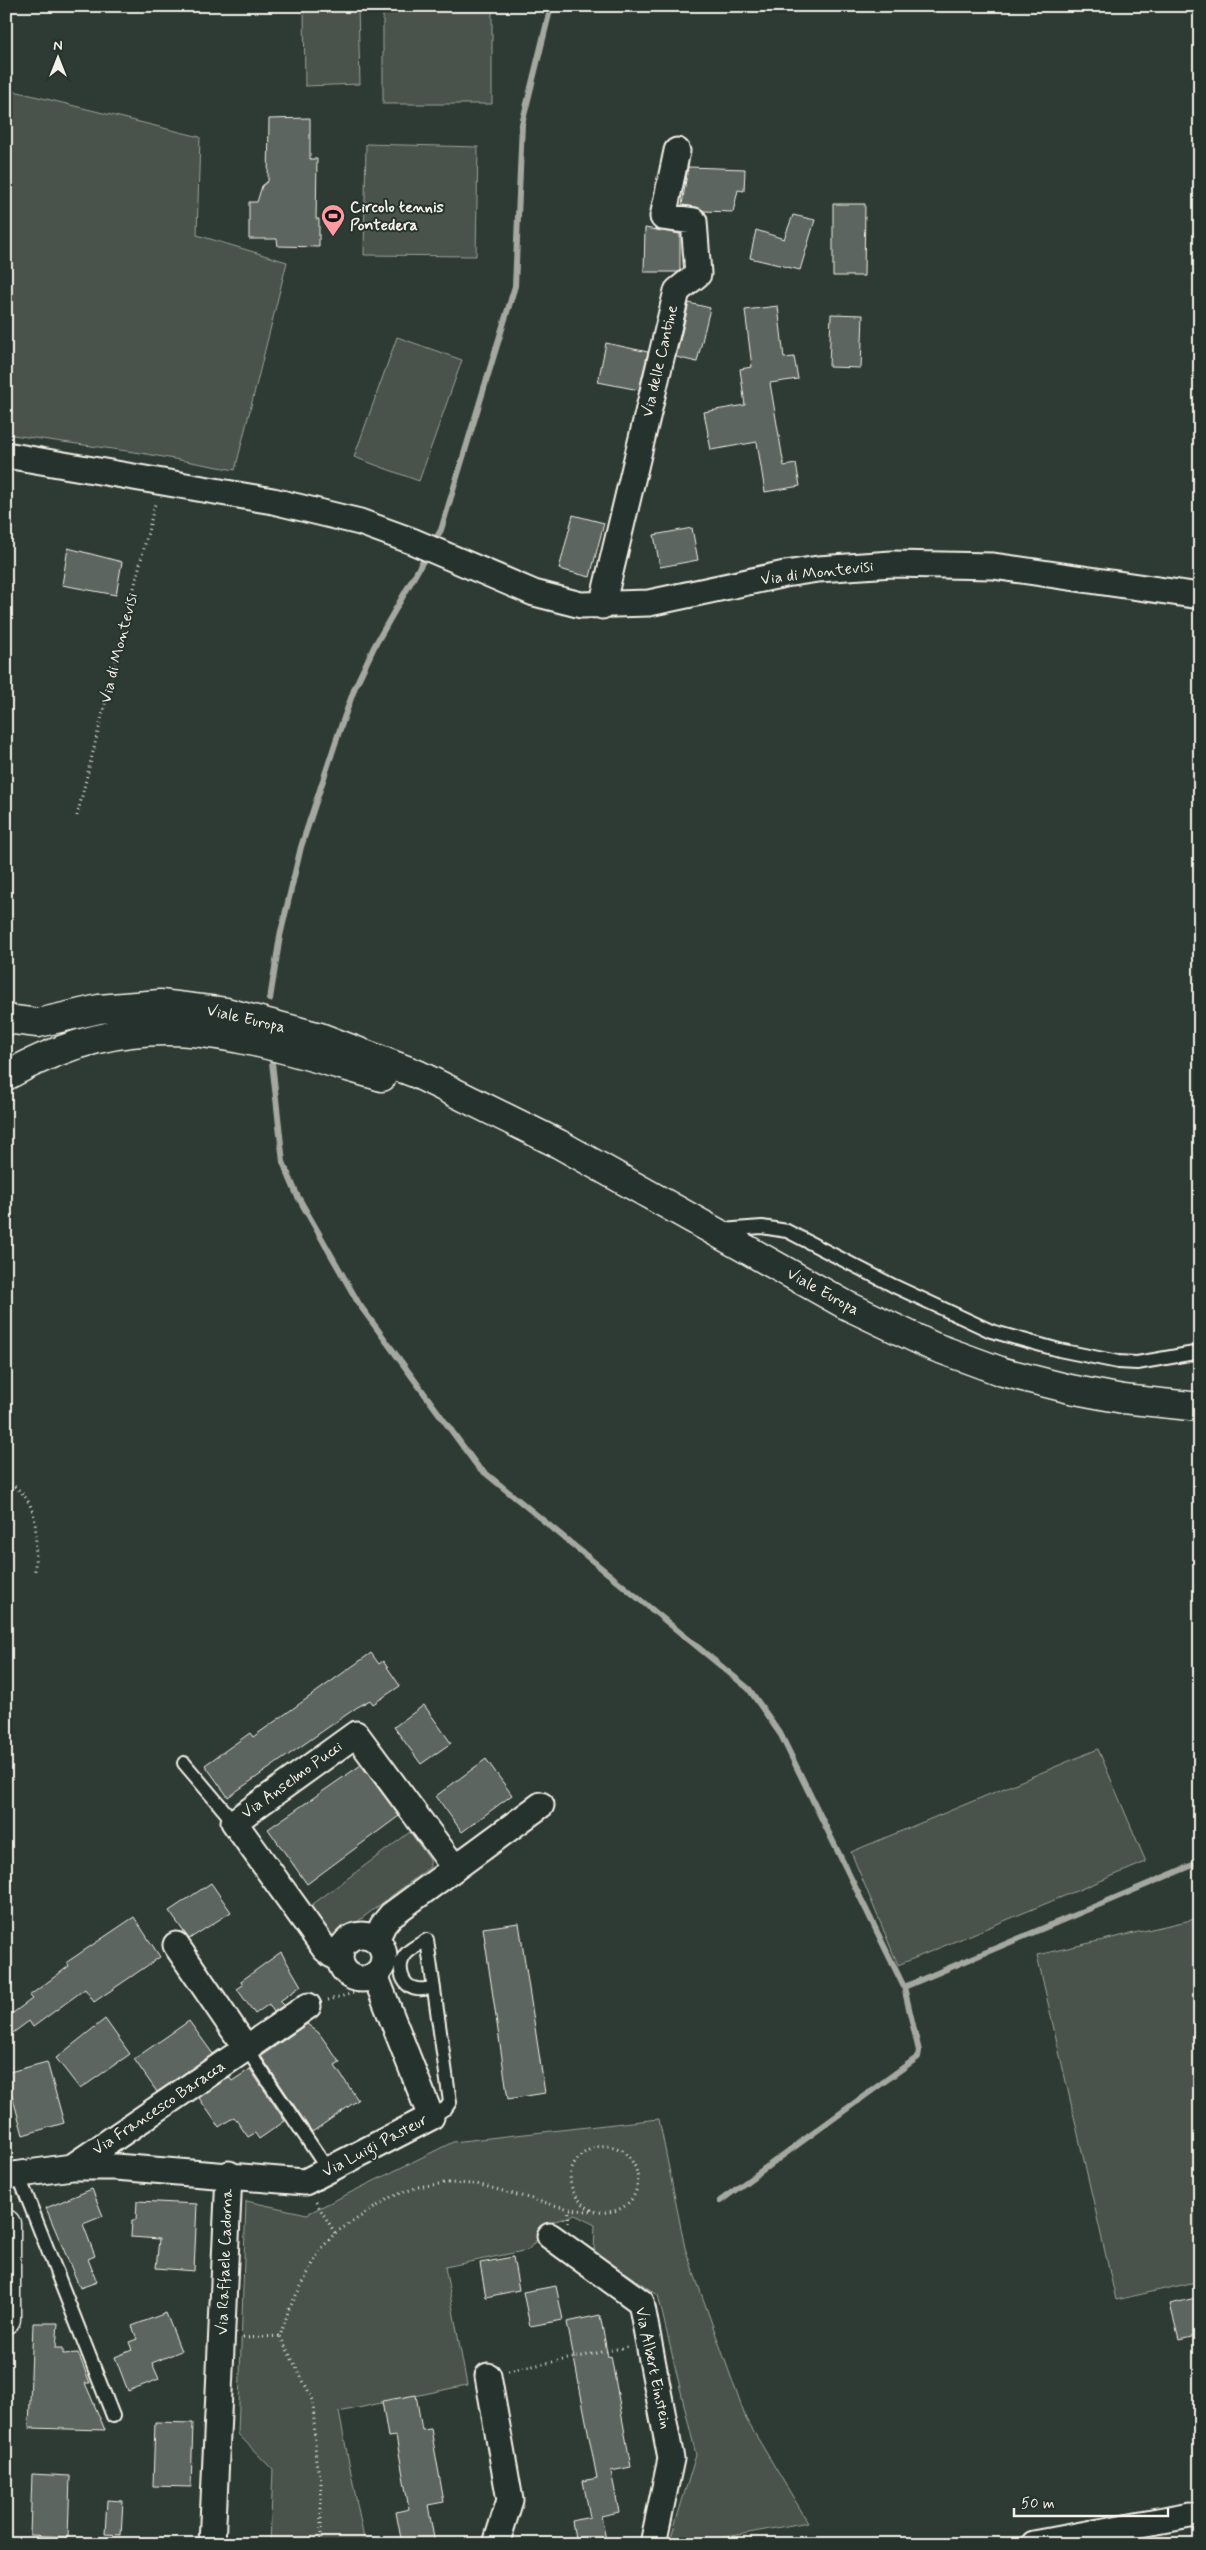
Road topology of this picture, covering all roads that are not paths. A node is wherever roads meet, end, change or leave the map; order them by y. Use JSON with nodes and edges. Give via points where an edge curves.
{"nodes":[{"id":1,"x":677,"y":151,"type":"dead end"},
{"id":2,"x":6,"y":455,"type":"edge"},
{"id":3,"x":1200,"y":596,"type":"edge"},
{"id":4,"x":602,"y":606,"type":"junction"},
{"id":5,"x":6,"y":1019,"type":"edge"},
{"id":6,"x":6,"y":1076,"type":"edge"},
{"id":7,"x":473,"y":1103,"type":"junction"},
{"id":8,"x":714,"y":1231,"type":"junction"},
{"id":9,"x":1200,"y":1352,"type":"edge"},
{"id":10,"x":1200,"y":1407,"type":"edge"},
{"id":11,"x":184,"y":1763,"type":"dead end"},
{"id":12,"x":541,"y":1805,"type":"dead end"},
{"id":13,"x":234,"y":1822,"type":"junction"},
{"id":14,"x":454,"y":1867,"type":"junction"},
{"id":15,"x":376,"y":1940,"type":"junction"},
{"id":16,"x":176,"y":1945,"type":"dead end"},
{"id":17,"x":339,"y":1957,"type":"junction"},
{"id":18,"x":377,"y":1980,"type":"junction"},
{"id":19,"x":434,"y":1988,"type":"dead end"},
{"id":20,"x":308,"y":2006,"type":"road end"},
{"id":21,"x":246,"y":2048,"type":"junction"},
{"id":22,"x":431,"y":2117,"type":"junction"},
{"id":23,"x":72,"y":2167,"type":"junction"},
{"id":24,"x":328,"y":2170,"type":"junction"},
{"id":25,"x":229,"y":2174,"type":"junction"},
{"id":26,"x":12,"y":2175,"type":"edge"},
{"id":27,"x":6,"y":2224,"type":"edge"},
{"id":28,"x":550,"y":2236,"type":"road end"},
{"id":29,"x":6,"y":2319,"type":"edge"},
{"id":30,"x":488,"y":2376,"type":"road end"},
{"id":31,"x":113,"y":2416,"type":"dead end"},
{"id":32,"x":1190,"y":2515,"type":"dead end"},
{"id":33,"x":212,"y":2544,"type":"edge"},
{"id":34,"x":496,"y":2544,"type":"edge"},
{"id":35,"x":653,"y":2544,"type":"edge"},
{"id":36,"x":1034,"y":2544,"type":"edge"}],
"edges":[{"from":1,"to":4,"type":"street","name":"Via delle Cantine","via":[[662,217],[694,221],[698,274],[677,291]]},
{"from":2,"to":4,"type":"street","name":"Via di Montevisi","via":[[273,501],[360,522],[534,593],[570,603]]},
{"from":3,"to":4,"type":"street","name":"Via di Montevisi","via":[[993,566],[892,564],[818,569],[649,603]]},
{"from":5,"to":7,"type":"main road","name":"Viale Europa","via":[[38,1023],[138,1004],[226,1012],[320,1037],[385,1060]]},
{"from":6,"to":7,"type":"main road","name":"Viale Europa","via":[[54,1052],[85,1042],[136,1032],[190,1030],[290,1050]]},
{"from":7,"to":8,"type":"main road","name":"Viale Europa","via":[[559,1144]]},
{"from":8,"to":9,"type":"lane","via":[[762,1226],[788,1231],[894,1286],[991,1330],[1059,1350],[1137,1363]]},
{"from":8,"to":10,"type":"main road","name":"Viale Europa","via":[[871,1318],[978,1364],[1098,1395]]},
{"from":11,"to":13,"type":"lane"},
{"from":12,"to":14,"type":"street"},
{"from":13,"to":14,"type":"street","name":"Via Anselmo Pucci","via":[[356,1734]]},
{"from":13,"to":17,"type":"street","name":"Via Anselmo Pucci","via":[[325,1949]]},
{"from":14,"to":15,"type":"street","via":[[391,1915]]},
{"from":15,"to":17,"type":"street","via":[[356,1935],[342,1946]]},
{"from":15,"to":18,"type":"street","via":[[383,1950],[384,1962]]},
{"from":16,"to":21,"type":"street"},
{"from":17,"to":18,"type":"street","via":[[345,1972],[351,1977]]},
{"from":18,"to":22,"type":"street","name":"Via Luigi Pasteur"},
{"from":19,"to":22,"type":"lane","via":[[450,2102]]},
{"from":20,"to":21,"type":"street","name":"Via Francesco Baracca"},
{"from":21,"to":23,"type":"street","name":"Via Francesco Baracca"},
{"from":21,"to":24,"type":"lane"},
{"from":22,"to":24,"type":"street","name":"Via Luigi Pasteur"},
{"from":23,"to":25,"type":"street","name":"Via Raffaele Cadorna"},
{"from":23,"to":26,"type":"street","name":"Via Raffaele Cadorna"},
{"from":24,"to":25,"type":"street","name":"Via Luigi Pasteur","via":[[305,2182]]},
{"from":25,"to":33,"type":"street","name":"Via Raffaele Cadorna"},
{"from":26,"to":31,"type":"lane"},
{"from":27,"to":29,"type":"main road"},
{"from":28,"to":35,"type":"street","name":"Via Albert Einstein","via":[[641,2302],[671,2459]]},
{"from":30,"to":34,"type":"street","via":[[510,2500]]},
{"from":32,"to":36,"type":"street"}]}
